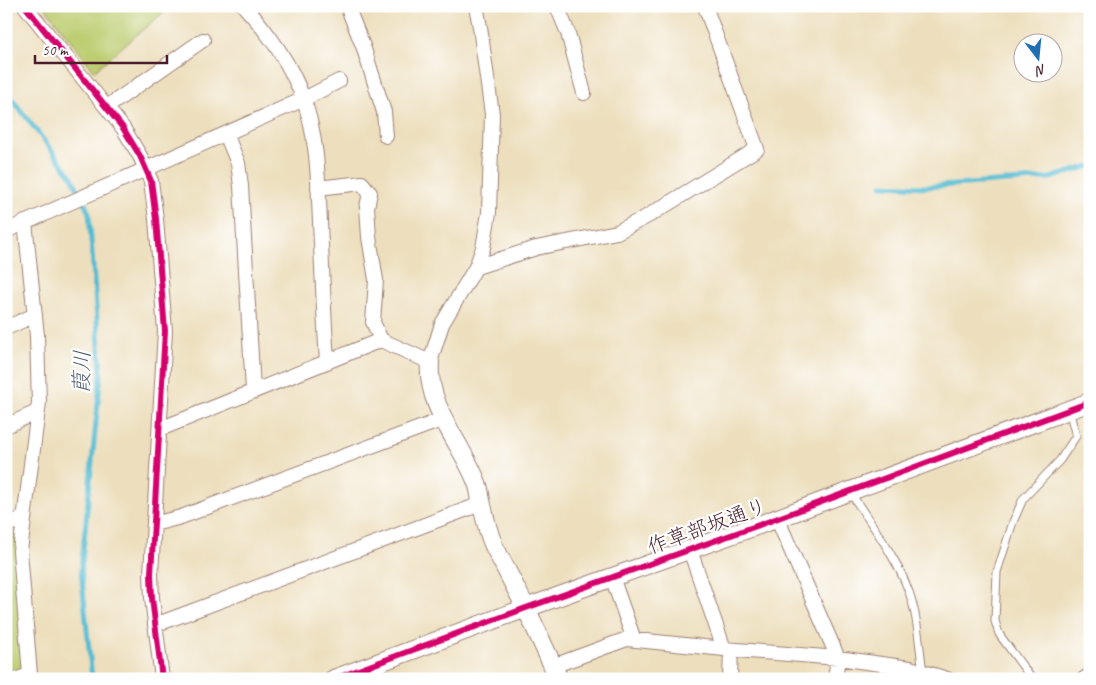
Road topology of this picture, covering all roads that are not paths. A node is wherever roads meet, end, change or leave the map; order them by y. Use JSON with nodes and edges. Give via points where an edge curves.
{"nodes":[{"id":1,"x":25,"y":6,"type":"edge"},
{"id":2,"x":244,"y":6,"type":"edge"},
{"id":3,"x":347,"y":6,"type":"edge"},
{"id":4,"x":476,"y":6,"type":"edge"},
{"id":5,"x":557,"y":6,"type":"edge"},
{"id":6,"x":705,"y":6,"type":"edge"},
{"id":7,"x":203,"y":40,"type":"dead end"},
{"id":8,"x":339,"y":81,"type":"dead end"},
{"id":9,"x":584,"y":93,"type":"dead end"},
{"id":10,"x":304,"y":100,"type":"junction"},
{"id":11,"x":108,"y":107,"type":"junction"},
{"id":12,"x":226,"y":134,"type":"junction"},
{"id":13,"x":386,"y":136,"type":"dead end"},
{"id":14,"x":146,"y":169,"type":"junction"},
{"id":15,"x":318,"y":188,"type":"junction"},
{"id":16,"x":25,"y":222,"type":"junction"},
{"id":17,"x":6,"y":231,"type":"edge"},
{"id":18,"x":476,"y":267,"type":"junction"},
{"id":19,"x":35,"y":315,"type":"junction"},
{"id":20,"x":6,"y":328,"type":"edge"},
{"id":21,"x":382,"y":340,"type":"junction"},
{"id":22,"x":327,"y":362,"type":"junction"},
{"id":23,"x":430,"y":362,"type":"junction"},
{"id":24,"x":253,"y":390,"type":"junction"},
{"id":25,"x":1090,"y":402,"type":"edge"},
{"id":26,"x":1069,"y":410,"type":"junction"},
{"id":27,"x":37,"y":412,"type":"junction"},
{"id":28,"x":444,"y":419,"type":"junction"},
{"id":29,"x":6,"y":426,"type":"edge"},
{"id":30,"x":160,"y":429,"type":"junction"},
{"id":31,"x":849,"y":492,"type":"junction"},
{"id":32,"x":481,"y":504,"type":"junction"},
{"id":33,"x":24,"y":518,"type":"junction"},
{"id":34,"x":777,"y":518,"type":"junction"},
{"id":35,"x":154,"y":524,"type":"junction"},
{"id":36,"x":6,"y":526,"type":"edge"},
{"id":37,"x":690,"y":550,"type":"junction"},
{"id":38,"x":612,"y":577,"type":"junction"},
{"id":39,"x":526,"y":608,"type":"junction"},
{"id":40,"x":155,"y":625,"type":"junction"},
{"id":41,"x":634,"y":640,"type":"junction"},
{"id":42,"x":728,"y":650,"type":"junction"},
{"id":43,"x":838,"y":658,"type":"junction"},
{"id":44,"x":923,"y":672,"type":"junction"},
{"id":45,"x":556,"y":673,"type":"edge"},
{"id":46,"x":1090,"y":676,"type":"edge"},
{"id":47,"x":18,"y":679,"type":"edge"},
{"id":48,"x":162,"y":679,"type":"edge"},
{"id":49,"x":334,"y":679,"type":"edge"},
{"id":50,"x":730,"y":679,"type":"edge"},
{"id":51,"x":834,"y":679,"type":"edge"},
{"id":52,"x":947,"y":679,"type":"edge"},
{"id":53,"x":1032,"y":679,"type":"edge"},
{"id":54,"x":1084,"y":679,"type":"edge"}],
"edges":[{"from":1,"to":11,"type":"street"},
{"from":2,"to":10,"type":"street","via":[[276,45]]},
{"from":3,"to":13,"type":"street","via":[[384,112]]},
{"from":4,"to":18,"type":"street","via":[[492,114],[489,213]]},
{"from":5,"to":9,"type":"street","via":[[568,33]]},
{"from":6,"to":18,"type":"street","via":[[756,149],[617,232],[536,248]]},
{"from":7,"to":11,"type":"street"},
{"from":8,"to":10,"type":"street"},
{"from":10,"to":12,"type":"street"},
{"from":10,"to":15,"type":"street","via":[[312,133]]},
{"from":11,"to":14,"type":"street"},
{"from":12,"to":14,"type":"street"},
{"from":12,"to":24,"type":"street","via":[[238,162],[241,186]]},
{"from":14,"to":16,"type":"street"},
{"from":14,"to":30,"type":"street","via":[[151,181],[165,331]]},
{"from":15,"to":21,"type":"street","via":[[362,183],[370,194],[367,207],[369,237],[376,280],[373,322]]},
{"from":15,"to":22,"type":"street"},
{"from":16,"to":17,"type":"street"},
{"from":16,"to":19,"type":"street"},
{"from":18,"to":23,"type":"street","via":[[442,324]]},
{"from":19,"to":20,"type":"street"},
{"from":19,"to":27,"type":"street","via":[[38,336]]},
{"from":21,"to":22,"type":"street"},
{"from":21,"to":23,"type":"street"},
{"from":22,"to":24,"type":"street"},
{"from":23,"to":28,"type":"street","via":[[432,390]]},
{"from":24,"to":30,"type":"street"},
{"from":25,"to":26,"type":"street","name":"作草部坂通り"},
{"from":26,"to":31,"type":"street","name":"作草部坂通り"},
{"from":26,"to":53,"type":"lane","via":[[1076,436],[1060,460],[1023,499],[1012,522],[998,572],[995,621],[998,634]]},
{"from":27,"to":29,"type":"street"},
{"from":27,"to":33,"type":"street"},
{"from":28,"to":32,"type":"street","via":[[478,484]]},
{"from":28,"to":35,"type":"street"},
{"from":30,"to":35,"type":"street"},
{"from":31,"to":34,"type":"street","name":"作草部坂通り"},
{"from":31,"to":44,"type":"lane","via":[[902,573],[914,614]]},
{"from":32,"to":39,"type":"street","via":[[494,546]]},
{"from":32,"to":40,"type":"street"},
{"from":33,"to":36,"type":"street"},
{"from":33,"to":47,"type":"street","via":[[20,551],[30,674]]},
{"from":34,"to":37,"type":"street","name":"作草部坂通り"},
{"from":34,"to":43,"type":"street"},
{"from":35,"to":40,"type":"street","via":[[151,574]]},
{"from":37,"to":38,"type":"street","name":"作草部坂通り"},
{"from":37,"to":42,"type":"street"},
{"from":38,"to":39,"type":"street","name":"作草部坂通り"},
{"from":38,"to":41,"type":"street"},
{"from":39,"to":45,"type":"street"},
{"from":39,"to":49,"type":"street","name":"作草部坂通り"},
{"from":40,"to":48,"type":"street"},
{"from":41,"to":42,"type":"street"},
{"from":41,"to":45,"type":"street","via":[[627,640]]},
{"from":42,"to":43,"type":"street"},
{"from":42,"to":50,"type":"street"},
{"from":43,"to":44,"type":"street"},
{"from":43,"to":51,"type":"street"},
{"from":44,"to":52,"type":"street"},
{"from":46,"to":54,"type":"street"}]}
